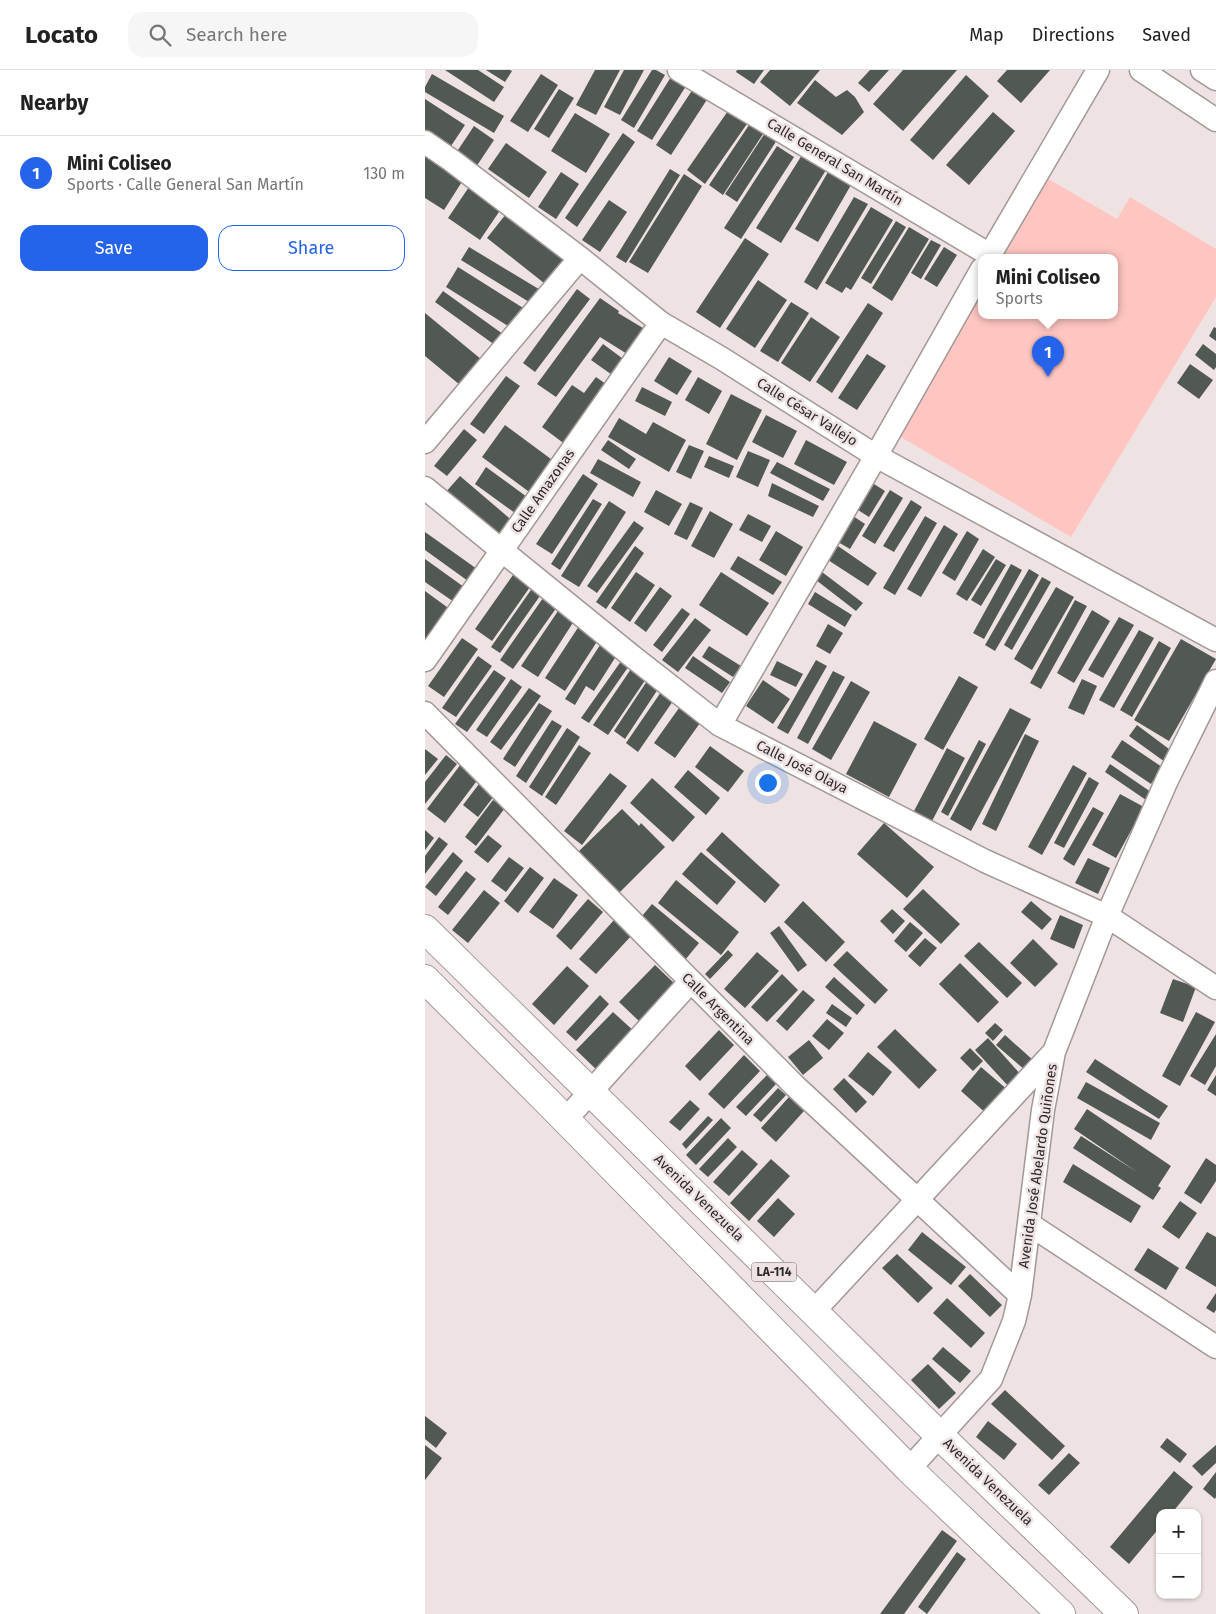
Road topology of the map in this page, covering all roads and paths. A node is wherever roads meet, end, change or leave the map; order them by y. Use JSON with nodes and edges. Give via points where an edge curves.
{"nodes":[{"id":1,"x":679,"y":70,"type":"edge"},
{"id":2,"x":1098,"y":70,"type":"edge"},
{"id":3,"x":1141,"y":70,"type":"edge"},
{"id":4,"x":1202,"y":70,"type":"edge"},
{"id":5,"x":1216,"y":79,"type":"edge"},
{"id":6,"x":1216,"y":120,"type":"edge"},
{"id":7,"x":425,"y":142,"type":"edge"},
{"id":8,"x":991,"y":254,"type":"edge"},
{"id":9,"x":978,"y":255,"type":"edge"},
{"id":10,"x":580,"y":258,"type":"junction"},
{"id":11,"x":978,"y":277,"type":"edge"},
{"id":12,"x":661,"y":322,"type":"junction"},
{"id":13,"x":425,"y":442,"type":"edge"},
{"id":14,"x":876,"y":456,"type":"junction"},
{"id":15,"x":425,"y":488,"type":"edge"},
{"id":16,"x":502,"y":550,"type":"junction"},
{"id":17,"x":1216,"y":640,"type":"edge"},
{"id":18,"x":425,"y":660,"type":"edge"},
{"id":19,"x":1216,"y":681,"type":"edge"},
{"id":20,"x":425,"y":713,"type":"edge"},
{"id":21,"x":720,"y":725,"type":"junction"},
{"id":22,"x":1107,"y":916,"type":"junction"},
{"id":23,"x":425,"y":929,"type":"edge"},
{"id":24,"x":425,"y":979,"type":"edge"},
{"id":25,"x":691,"y":981,"type":"junction"},
{"id":26,"x":1216,"y":988,"type":"edge"},
{"id":27,"x":1054,"y":1052,"type":"junction"},
{"id":28,"x":591,"y":1092,"type":"junction"},
{"id":29,"x":566,"y":1119,"type":"junction"},
{"id":30,"x":916,"y":1199,"type":"junction"},
{"id":31,"x":1029,"y":1224,"type":"junction"},
{"id":32,"x":1020,"y":1295,"type":"junction"},
{"id":33,"x":814,"y":1311,"type":"junction"},
{"id":34,"x":1216,"y":1347,"type":"edge"},
{"id":35,"x":940,"y":1436,"type":"junction"},
{"id":36,"x":909,"y":1468,"type":"junction"},
{"id":37,"x":1061,"y":1614,"type":"edge"},
{"id":38,"x":1124,"y":1614,"type":"edge"}],
"edges":[{"from":1,"to":9,"type":"street","name":"Calle General San Martín"},
{"from":2,"to":8,"type":"street"},
{"from":3,"to":6,"type":"street"},
{"from":4,"to":5,"type":"street"},
{"from":7,"to":10,"type":"street","name":"Calle César Vallejo"},
{"from":10,"to":12,"type":"street","name":"Calle César Vallejo"},
{"from":10,"to":13,"type":"street"},
{"from":11,"to":14,"type":"street"},
{"from":12,"to":14,"type":"street","name":"Calle César Vallejo"},
{"from":12,"to":16,"type":"street","name":"Calle Amazonas"},
{"from":14,"to":17,"type":"street","name":"Calle César Vallejo"},
{"from":14,"to":21,"type":"street"},
{"from":15,"to":16,"type":"street","name":"Calle José Olaya"},
{"from":16,"to":18,"type":"street","name":"Calle Amazonas"},
{"from":16,"to":21,"type":"street","name":"Calle José Olaya"},
{"from":19,"to":22,"type":"street","name":"Avenida José Abelardo Quiñones","via":[[1167,780]]},
{"from":20,"to":25,"type":"street","name":"Calle Argentina"},
{"from":21,"to":22,"type":"street","name":"Calle José Olaya","via":[[985,861]]},
{"from":22,"to":26,"type":"street","name":"Calle José Olaya"},
{"from":22,"to":27,"type":"street","name":"Avenida José Abelardo Quiñones"},
{"from":23,"to":28,"type":"main road","name":"Avenida Venezuela","number":"LA-114"},
{"from":24,"to":29,"type":"main road","number":"LA-114"},
{"from":25,"to":28,"type":"street"},
{"from":25,"to":30,"type":"street","name":"Calle Argentina","via":[[795,1086]]},
{"from":27,"to":30,"type":"street"},
{"from":27,"to":31,"type":"street","name":"Avenida José Abelardo Quiñones","via":[[1043,1110]]},
{"from":28,"to":29,"type":"street"},
{"from":28,"to":33,"type":"main road","name":"Avenida Venezuela","number":"LA-114"},
{"from":29,"to":36,"type":"main road","number":"LA-114"},
{"from":30,"to":32,"type":"street","name":"Calle Argentina"},
{"from":30,"to":33,"type":"street"},
{"from":31,"to":32,"type":"street","name":"Avenida José Abelardo Quiñones"},
{"from":31,"to":34,"type":"street"},
{"from":32,"to":35,"type":"street","name":"Avenida José Abelardo Quiñones","via":[[991,1379]]},
{"from":33,"to":35,"type":"main road","name":"Avenida Venezuela","number":"LA-114"},
{"from":35,"to":36,"type":"street","name":"Avenida José Abelardo Quiñones"},
{"from":35,"to":38,"type":"main road","name":"Avenida Venezuela","number":"LA-114"},
{"from":36,"to":37,"type":"main road","number":"LA-114"}]}
